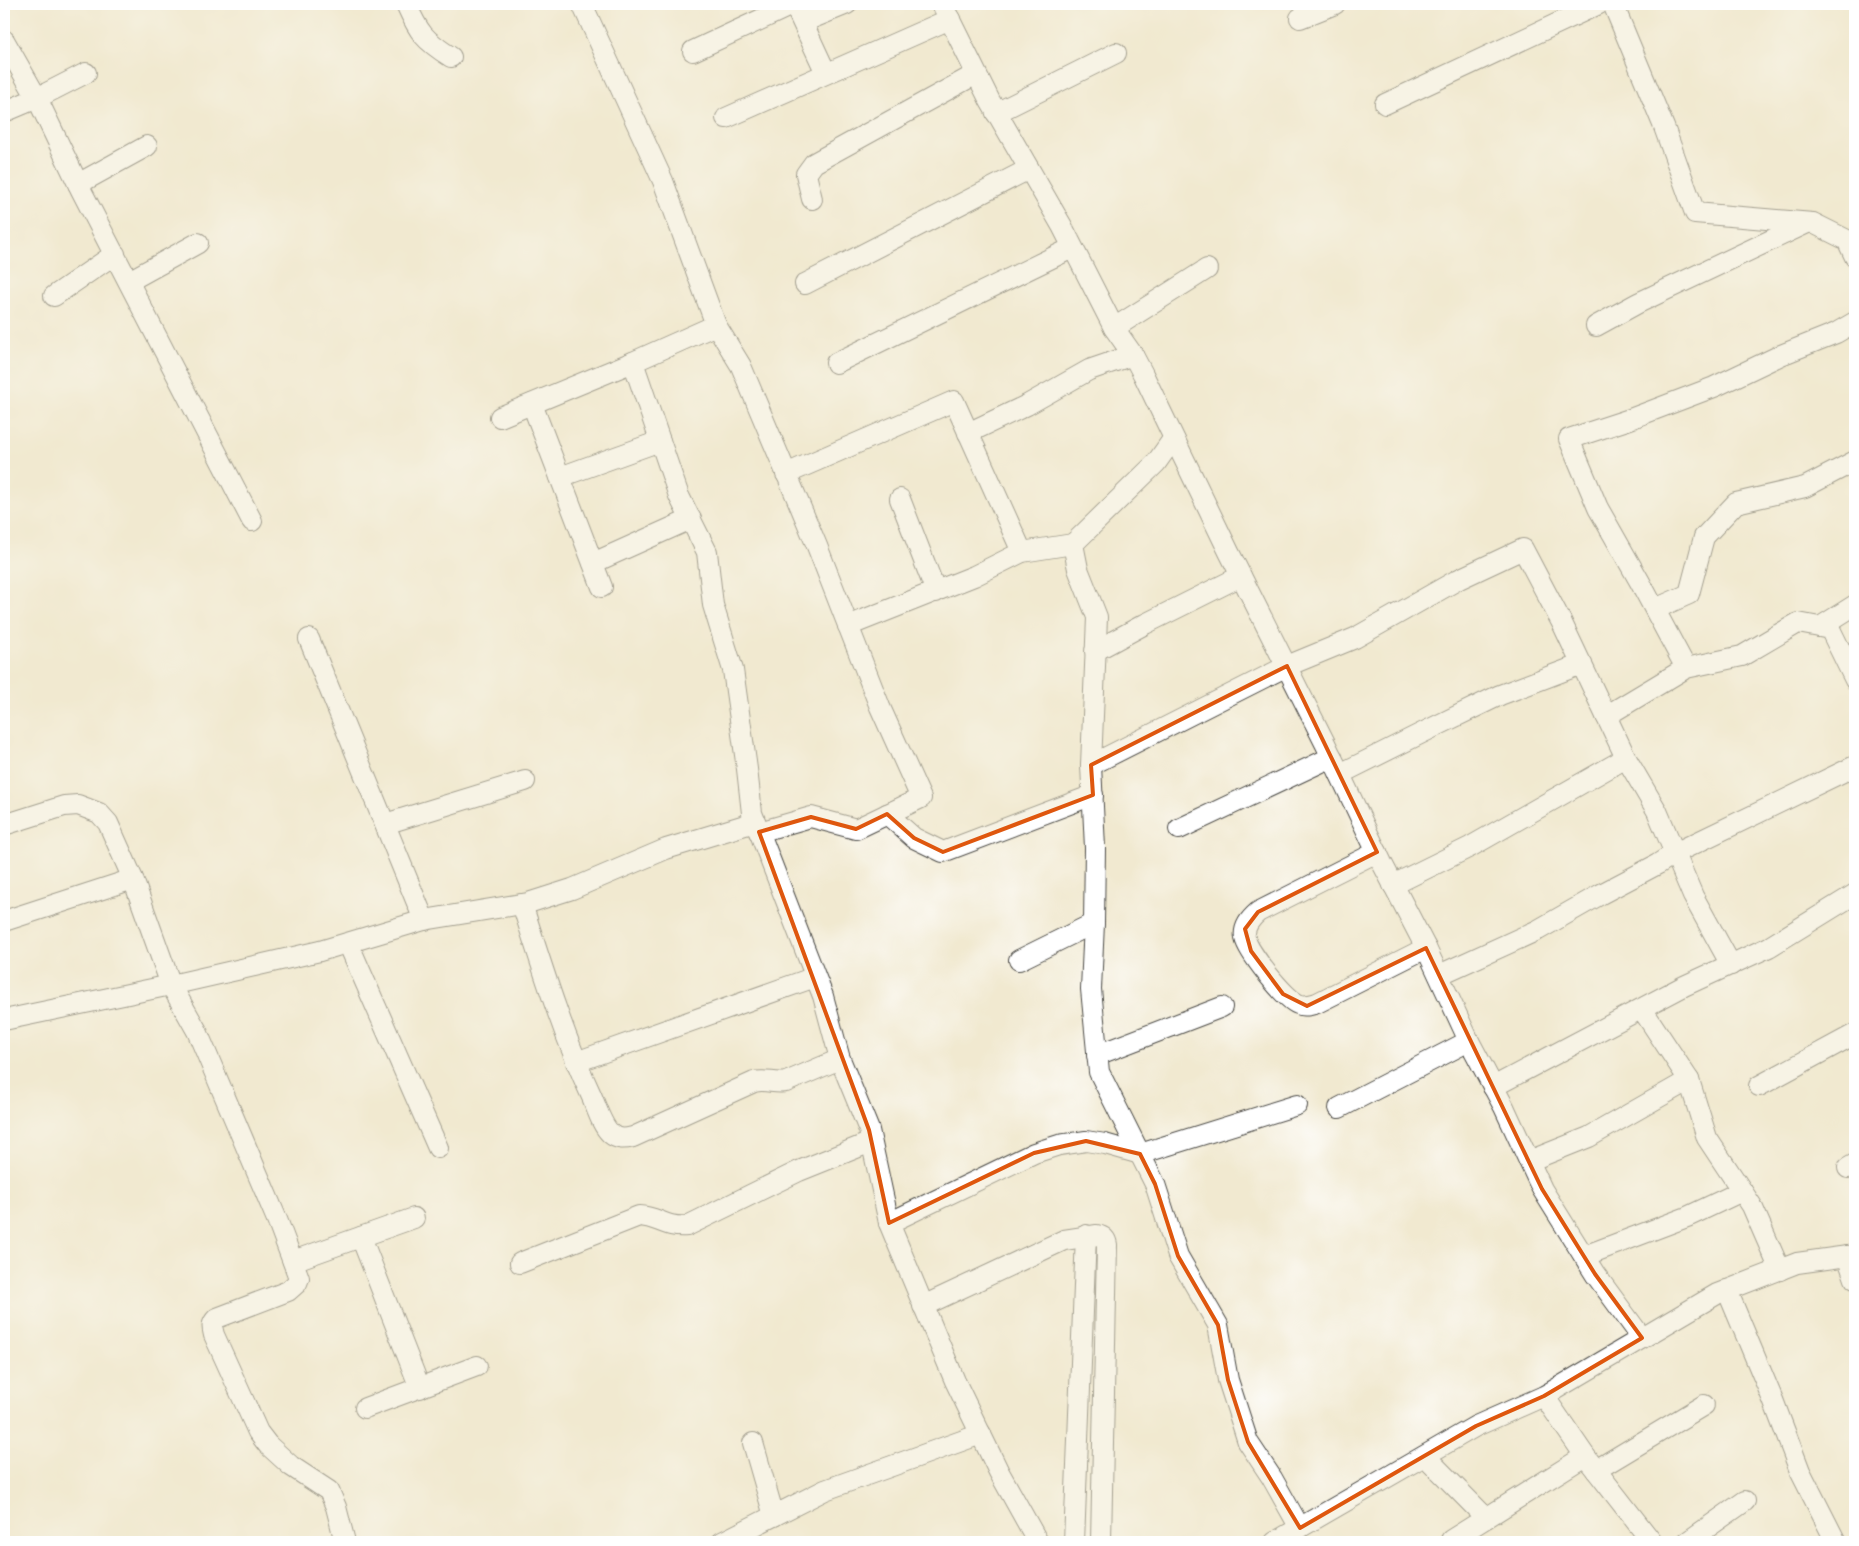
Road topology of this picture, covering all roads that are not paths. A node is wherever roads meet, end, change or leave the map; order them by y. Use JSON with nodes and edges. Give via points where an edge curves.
{"nodes":[{"id":1,"x":406,"y":4,"type":"edge"},
{"id":2,"x":582,"y":4,"type":"edge"},
{"id":3,"x":794,"y":4,"type":"edge"},
{"id":4,"x":847,"y":4,"type":"edge"},
{"id":5,"x":1335,"y":4,"type":"edge"},
{"id":6,"x":1599,"y":4,"type":"edge"},
{"id":7,"x":1613,"y":4,"type":"edge"},
{"id":8,"x":946,"y":11,"type":"edge"},
{"id":9,"x":1300,"y":18,"type":"dead end"},
{"id":10,"x":802,"y":22,"type":"junction"},
{"id":11,"x":4,"y":40,"type":"edge"},
{"id":12,"x":693,"y":50,"type":"dead end"},
{"id":13,"x":1116,"y":53,"type":"dead end"},
{"id":14,"x":451,"y":57,"type":"dead end"},
{"id":15,"x":86,"y":73,"type":"dead end"},
{"id":16,"x":826,"y":73,"type":"junction"},
{"id":17,"x":976,"y":74,"type":"junction"},
{"id":18,"x":37,"y":98,"type":"junction"},
{"id":19,"x":1385,"y":104,"type":"dead end"},
{"id":20,"x":4,"y":112,"type":"edge"},
{"id":21,"x":996,"y":113,"type":"junction"},
{"id":22,"x":726,"y":118,"type":"dead end"},
{"id":23,"x":147,"y":146,"type":"dead end"},
{"id":24,"x":1029,"y":169,"type":"junction"},
{"id":25,"x":78,"y":184,"type":"junction"},
{"id":26,"x":812,"y":199,"type":"dead end"},
{"id":27,"x":1807,"y":223,"type":"junction"},
{"id":28,"x":198,"y":243,"type":"dead end"},
{"id":29,"x":1072,"y":248,"type":"junction"},
{"id":30,"x":115,"y":254,"type":"junction"},
{"id":31,"x":1855,"y":257,"type":"edge"},
{"id":32,"x":1207,"y":269,"type":"dead end"},
{"id":33,"x":129,"y":281,"type":"junction"},
{"id":34,"x":805,"y":284,"type":"dead end"},
{"id":35,"x":54,"y":296,"type":"dead end"},
{"id":36,"x":1855,"y":322,"type":"edge"},
{"id":37,"x":716,"y":325,"type":"junction"},
{"id":38,"x":1596,"y":326,"type":"dead end"},
{"id":39,"x":1114,"y":328,"type":"junction"},
{"id":40,"x":1133,"y":355,"type":"junction"},
{"id":41,"x":633,"y":362,"type":"junction"},
{"id":42,"x":836,"y":363,"type":"dead end"},
{"id":43,"x":532,"y":404,"type":"junction"},
{"id":44,"x":500,"y":418,"type":"dead end"},
{"id":45,"x":968,"y":433,"type":"junction"},
{"id":46,"x":1173,"y":439,"type":"junction"},
{"id":47,"x":660,"y":441,"type":"junction"},
{"id":48,"x":1855,"y":461,"type":"edge"},
{"id":49,"x":786,"y":474,"type":"junction"},
{"id":50,"x":560,"y":477,"type":"junction"},
{"id":51,"x":900,"y":499,"type":"dead end"},
{"id":52,"x":691,"y":519,"type":"junction"},
{"id":53,"x":252,"y":521,"type":"dead end"},
{"id":54,"x":1073,"y":544,"type":"junction"},
{"id":55,"x":1022,"y":552,"type":"junction"},
{"id":56,"x":593,"y":563,"type":"junction"},
{"id":57,"x":1241,"y":576,"type":"junction"},
{"id":58,"x":602,"y":587,"type":"dead end"},
{"id":59,"x":936,"y":592,"type":"junction"},
{"id":60,"x":1855,"y":605,"type":"edge"},
{"id":61,"x":1655,"y":609,"type":"junction"},
{"id":62,"x":848,"y":626,"type":"junction"},
{"id":63,"x":1820,"y":627,"type":"junction"},
{"id":64,"x":309,"y":639,"type":"dead end"},
{"id":65,"x":1095,"y":651,"type":"junction"},
{"id":66,"x":1582,"y":664,"type":"junction"},
{"id":67,"x":1287,"y":666,"type":"junction"},
{"id":68,"x":1686,"y":668,"type":"junction"},
{"id":69,"x":1855,"y":680,"type":"edge"},
{"id":70,"x":1606,"y":716,"type":"junction"},
{"id":71,"x":1626,"y":758,"type":"junction"},
{"id":72,"x":1091,"y":764,"type":"junction"},
{"id":73,"x":1336,"y":766,"type":"junction"},
{"id":74,"x":1855,"y":766,"type":"edge"},
{"id":75,"x":524,"y":780,"type":"dead end"},
{"id":76,"x":1093,"y":796,"type":"junction"},
{"id":77,"x":887,"y":814,"type":"junction"},
{"id":78,"x":385,"y":824,"type":"junction"},
{"id":79,"x":4,"y":825,"type":"edge"},
{"id":80,"x":757,"y":827,"type":"junction"},
{"id":81,"x":1179,"y":829,"type":"dead end"},
{"id":82,"x":1377,"y":852,"type":"junction"},
{"id":83,"x":1675,"y":853,"type":"junction"},
{"id":84,"x":133,"y":879,"type":"junction"},
{"id":85,"x":1393,"y":885,"type":"junction"},
{"id":86,"x":1855,"y":894,"type":"edge"},
{"id":87,"x":522,"y":904,"type":"junction"},
{"id":88,"x":424,"y":920,"type":"junction"},
{"id":89,"x":4,"y":921,"type":"edge"},
{"id":90,"x":1094,"y":923,"type":"junction"},
{"id":91,"x":348,"y":944,"type":"junction"},
{"id":92,"x":1426,"y":948,"type":"junction"},
{"id":93,"x":1020,"y":960,"type":"dead end"},
{"id":94,"x":1730,"y":965,"type":"junction"},
{"id":95,"x":1439,"y":975,"type":"junction"},
{"id":96,"x":815,"y":977,"type":"junction"},
{"id":97,"x":171,"y":986,"type":"junction"},
{"id":98,"x":1222,"y":1007,"type":"dead end"},
{"id":99,"x":1642,"y":1009,"type":"junction"},
{"id":100,"x":4,"y":1020,"type":"edge"},
{"id":101,"x":1855,"y":1034,"type":"edge"},
{"id":102,"x":1470,"y":1041,"type":"junction"},
{"id":103,"x":1097,"y":1055,"type":"junction"},
{"id":104,"x":840,"y":1060,"type":"junction"},
{"id":105,"x":576,"y":1062,"type":"junction"},
{"id":106,"x":1689,"y":1080,"type":"junction"},
{"id":107,"x":1759,"y":1086,"type":"dead end"},
{"id":108,"x":1493,"y":1088,"type":"junction"},
{"id":109,"x":1297,"y":1105,"type":"dead end"},
{"id":110,"x":1339,"y":1108,"type":"dead end"},
{"id":111,"x":871,"y":1142,"type":"junction"},
{"id":112,"x":438,"y":1148,"type":"dead end"},
{"id":113,"x":1140,"y":1154,"type":"junction"},
{"id":114,"x":1529,"y":1161,"type":"junction"},
{"id":115,"x":1742,"y":1192,"type":"junction"},
{"id":116,"x":414,"y":1218,"type":"dead end"},
{"id":117,"x":889,"y":1223,"type":"junction"},
{"id":118,"x":1086,"y":1236,"type":"junction"},
{"id":119,"x":361,"y":1237,"type":"junction"},
{"id":120,"x":1584,"y":1256,"type":"junction"},
{"id":121,"x":1851,"y":1256,"type":"edge"},
{"id":122,"x":293,"y":1261,"type":"junction"},
{"id":123,"x":520,"y":1263,"type":"dead end"},
{"id":124,"x":1780,"y":1270,"type":"junction"},
{"id":125,"x":1855,"y":1279,"type":"edge"},
{"id":126,"x":1727,"y":1290,"type":"junction"},
{"id":127,"x":922,"y":1306,"type":"junction"},
{"id":128,"x":1642,"y":1338,"type":"junction"},
{"id":129,"x":477,"y":1366,"type":"dead end"},
{"id":130,"x":420,"y":1388,"type":"junction"},
{"id":131,"x":1544,"y":1396,"type":"junction"},
{"id":132,"x":1104,"y":1406,"type":"junction"},
{"id":133,"x":1704,"y":1406,"type":"dead end"},
{"id":134,"x":1078,"y":1407,"type":"junction"},
{"id":135,"x":365,"y":1408,"type":"dead end"},
{"id":136,"x":981,"y":1434,"type":"junction"},
{"id":137,"x":753,"y":1443,"type":"dead end"},
{"id":138,"x":1426,"y":1456,"type":"junction"},
{"id":139,"x":1591,"y":1463,"type":"junction"},
{"id":140,"x":1745,"y":1501,"type":"dead end"},
{"id":141,"x":774,"y":1516,"type":"junction"},
{"id":142,"x":1486,"y":1518,"type":"junction"},
{"id":143,"x":1300,"y":1528,"type":"junction"},
{"id":144,"x":1451,"y":1540,"type":"dead end"},
{"id":145,"x":345,"y":1542,"type":"edge"},
{"id":146,"x":722,"y":1542,"type":"edge"},
{"id":147,"x":1038,"y":1542,"type":"edge"},
{"id":148,"x":1074,"y":1542,"type":"edge"},
{"id":149,"x":1101,"y":1542,"type":"edge"},
{"id":150,"x":1275,"y":1542,"type":"edge"},
{"id":151,"x":1650,"y":1542,"type":"edge"},
{"id":152,"x":1686,"y":1542,"type":"edge"},
{"id":153,"x":1836,"y":1542,"type":"edge"}],
"edges":[{"from":1,"to":14,"type":"street","via":[[418,29],[431,44]]},
{"from":2,"to":37,"type":"street","via":[[664,182]]},
{"from":3,"to":10,"type":"street"},
{"from":3,"to":12,"type":"street"},
{"from":4,"to":10,"type":"street"},
{"from":5,"to":9,"type":"street"},
{"from":6,"to":19,"type":"street"},
{"from":7,"to":27,"type":"street","via":[[1664,127],[1695,214]]},
{"from":8,"to":16,"type":"street"},
{"from":8,"to":17,"type":"street"},
{"from":10,"to":16,"type":"street"},
{"from":11,"to":18,"type":"street"},
{"from":13,"to":21,"type":"street"},
{"from":15,"to":18,"type":"street"},
{"from":16,"to":22,"type":"street"},
{"from":17,"to":21,"type":"street"},
{"from":17,"to":26,"type":"street","via":[[814,163],[806,174]]},
{"from":18,"to":20,"type":"street"},
{"from":18,"to":25,"type":"street"},
{"from":21,"to":24,"type":"street"},
{"from":23,"to":25,"type":"street"},
{"from":24,"to":29,"type":"street"},
{"from":24,"to":34,"type":"street"},
{"from":25,"to":30,"type":"street"},
{"from":27,"to":31,"type":"street","via":[[1847,240]]},
{"from":27,"to":38,"type":"street"},
{"from":28,"to":33,"type":"street"},
{"from":29,"to":39,"type":"street"},
{"from":29,"to":42,"type":"street"},
{"from":30,"to":33,"type":"street"},
{"from":30,"to":35,"type":"street"},
{"from":32,"to":39,"type":"street"},
{"from":33,"to":53,"type":"street"},
{"from":36,"to":61,"type":"street","via":[[1714,387],[1630,420],[1569,439],[1598,508]]},
{"from":37,"to":41,"type":"street"},
{"from":37,"to":49,"type":"street","via":[[741,366]]},
{"from":39,"to":40,"type":"street"},
{"from":40,"to":45,"type":"street","via":[[1088,370],[1027,405]]},
{"from":40,"to":46,"type":"street"},
{"from":41,"to":43,"type":"street"},
{"from":41,"to":47,"type":"street"},
{"from":43,"to":44,"type":"street"},
{"from":43,"to":50,"type":"street"},
{"from":45,"to":49,"type":"street","via":[[954,401]]},
{"from":45,"to":55,"type":"street"},
{"from":46,"to":54,"type":"street","via":[[1156,463]]},
{"from":46,"to":57,"type":"street"},
{"from":47,"to":50,"type":"street"},
{"from":47,"to":52,"type":"street","via":[[679,496]]},
{"from":48,"to":61,"type":"street","via":[[1805,487],[1736,503],[1704,537],[1689,594]]},
{"from":49,"to":62,"type":"street"},
{"from":50,"to":56,"type":"street"},
{"from":51,"to":59,"type":"street"},
{"from":52,"to":56,"type":"street"},
{"from":52,"to":80,"type":"street","via":[[707,552],[713,605],[733,670],[752,813]]},
{"from":54,"to":55,"type":"street"},
{"from":54,"to":65,"type":"street","via":[[1078,569],[1097,617]]},
{"from":55,"to":59,"type":"street"},
{"from":56,"to":58,"type":"street"},
{"from":57,"to":65,"type":"street"},
{"from":57,"to":67,"type":"street"},
{"from":59,"to":62,"type":"street"},
{"from":60,"to":63,"type":"street"},
{"from":61,"to":68,"type":"street"},
{"from":62,"to":77,"type":"street","via":[[921,798]]},
{"from":63,"to":68,"type":"street","via":[[1798,623],[1742,656]]},
{"from":63,"to":69,"type":"street","via":[[1830,629]]},
{"from":64,"to":78,"type":"street"},
{"from":65,"to":72,"type":"street"},
{"from":66,"to":67,"type":"street","via":[[1523,549],[1459,579],[1355,638]]},
{"from":66,"to":70,"type":"street"},
{"from":66,"to":73,"type":"street","via":[[1500,695],[1424,732]]},
{"from":67,"to":72,"type":"street"},
{"from":67,"to":73,"type":"street"},
{"from":68,"to":70,"type":"street"},
{"from":70,"to":71,"type":"street"},
{"from":71,"to":83,"type":"street","via":[[1657,811]]},
{"from":71,"to":85,"type":"street","via":[[1470,847]]},
{"from":72,"to":76,"type":"street"},
{"from":73,"to":81,"type":"street"},
{"from":73,"to":82,"type":"street"},
{"from":74,"to":83,"type":"street"},
{"from":75,"to":78,"type":"street"},
{"from":76,"to":77,"type":"street","via":[[943,852],[914,838]]},
{"from":76,"to":90,"type":"street"},
{"from":77,"to":80,"type":"street","via":[[856,829],[811,817]]},
{"from":78,"to":88,"type":"street"},
{"from":79,"to":84,"type":"street","via":[[64,806],[89,808],[108,823]]},
{"from":80,"to":87,"type":"street","via":[[666,849],[572,889]]},
{"from":80,"to":96,"type":"street"},
{"from":82,"to":85,"type":"street"},
{"from":82,"to":92,"type":"street","via":[[1258,912],[1245,929],[1251,951],[1283,994],[1300,1005],[1308,1006]]},
{"from":83,"to":94,"type":"street","via":[[1693,896]]},
{"from":83,"to":95,"type":"street","via":[[1538,930]]},
{"from":84,"to":89,"type":"street"},
{"from":84,"to":97,"type":"street"},
{"from":85,"to":92,"type":"street"},
{"from":86,"to":94,"type":"street","via":[[1769,947]]},
{"from":87,"to":88,"type":"street"},
{"from":87,"to":105,"type":"street"},
{"from":88,"to":91,"type":"street"},
{"from":90,"to":93,"type":"street"},
{"from":90,"to":103,"type":"street","via":[[1091,989]]},
{"from":91,"to":97,"type":"street"},
{"from":91,"to":112,"type":"street"},
{"from":92,"to":95,"type":"street"},
{"from":94,"to":99,"type":"street"},
{"from":95,"to":102,"type":"street"},
{"from":96,"to":104,"type":"street"},
{"from":96,"to":105,"type":"street"},
{"from":97,"to":100,"type":"street"},
{"from":97,"to":122,"type":"street","via":[[197,1032]]},
{"from":98,"to":103,"type":"street"},
{"from":99,"to":106,"type":"street"},
{"from":99,"to":108,"type":"street"},
{"from":101,"to":107,"type":"street"},
{"from":102,"to":108,"type":"street"},
{"from":102,"to":110,"type":"street"},
{"from":103,"to":113,"type":"street","via":[[1099,1072]]},
{"from":104,"to":105,"type":"street","via":[[786,1082],[754,1082],[624,1139],[617,1138],[606,1128]]},
{"from":104,"to":111,"type":"street"},
{"from":106,"to":114,"type":"street","via":[[1589,1137]]},
{"from":106,"to":115,"type":"street","via":[[1706,1138]]},
{"from":108,"to":114,"type":"street"},
{"from":109,"to":113,"type":"street"},
{"from":111,"to":117,"type":"street"},
{"from":111,"to":123,"type":"street","via":[[799,1171],[687,1226],[666,1225],[648,1216],[639,1216]]},
{"from":113,"to":117,"type":"street","via":[[1086,1141],[1058,1145],[1034,1153]]},
{"from":113,"to":143,"type":"street","via":[[1155,1184],[1178,1256],[1218,1325],[1228,1380],[1248,1442]]},
{"from":114,"to":120,"type":"street","via":[[1542,1189]]},
{"from":115,"to":120,"type":"street","via":[[1688,1217]]},
{"from":115,"to":124,"type":"street","via":[[1752,1206]]},
{"from":116,"to":119,"type":"street"},
{"from":117,"to":127,"type":"street"},
{"from":118,"to":127,"type":"street","via":[[1064,1240]]},
{"from":118,"to":132,"type":"street","via":[[1101,1235],[1106,1245]]},
{"from":118,"to":134,"type":"street"},
{"from":119,"to":122,"type":"street"},
{"from":119,"to":130,"type":"street"},
{"from":120,"to":128,"type":"street"},
{"from":121,"to":124,"type":"street","via":[[1796,1263]]},
{"from":121,"to":125,"type":"street"},
{"from":122,"to":145,"type":"street","via":[[299,1278],[294,1287],[223,1315],[212,1326],[258,1432],[291,1466],[329,1491]]},
{"from":124,"to":126,"type":"street"},
{"from":126,"to":128,"type":"street"},
{"from":126,"to":153,"type":"street","via":[[1800,1471]]},
{"from":127,"to":136,"type":"street"},
{"from":128,"to":131,"type":"street"},
{"from":129,"to":130,"type":"street"},
{"from":130,"to":135,"type":"street"},
{"from":131,"to":138,"type":"street","via":[[1476,1426]]},
{"from":131,"to":139,"type":"street"},
{"from":132,"to":134,"type":"street"},
{"from":132,"to":149,"type":"street"},
{"from":133,"to":139,"type":"street"},
{"from":134,"to":148,"type":"street"},
{"from":136,"to":141,"type":"street","via":[[825,1490]]},
{"from":136,"to":147,"type":"street"},
{"from":137,"to":141,"type":"street"},
{"from":138,"to":142,"type":"street"},
{"from":138,"to":143,"type":"street"},
{"from":139,"to":142,"type":"street"},
{"from":139,"to":151,"type":"street"},
{"from":140,"to":152,"type":"street"},
{"from":141,"to":146,"type":"street"},
{"from":142,"to":144,"type":"street"},
{"from":143,"to":150,"type":"street"}]}
